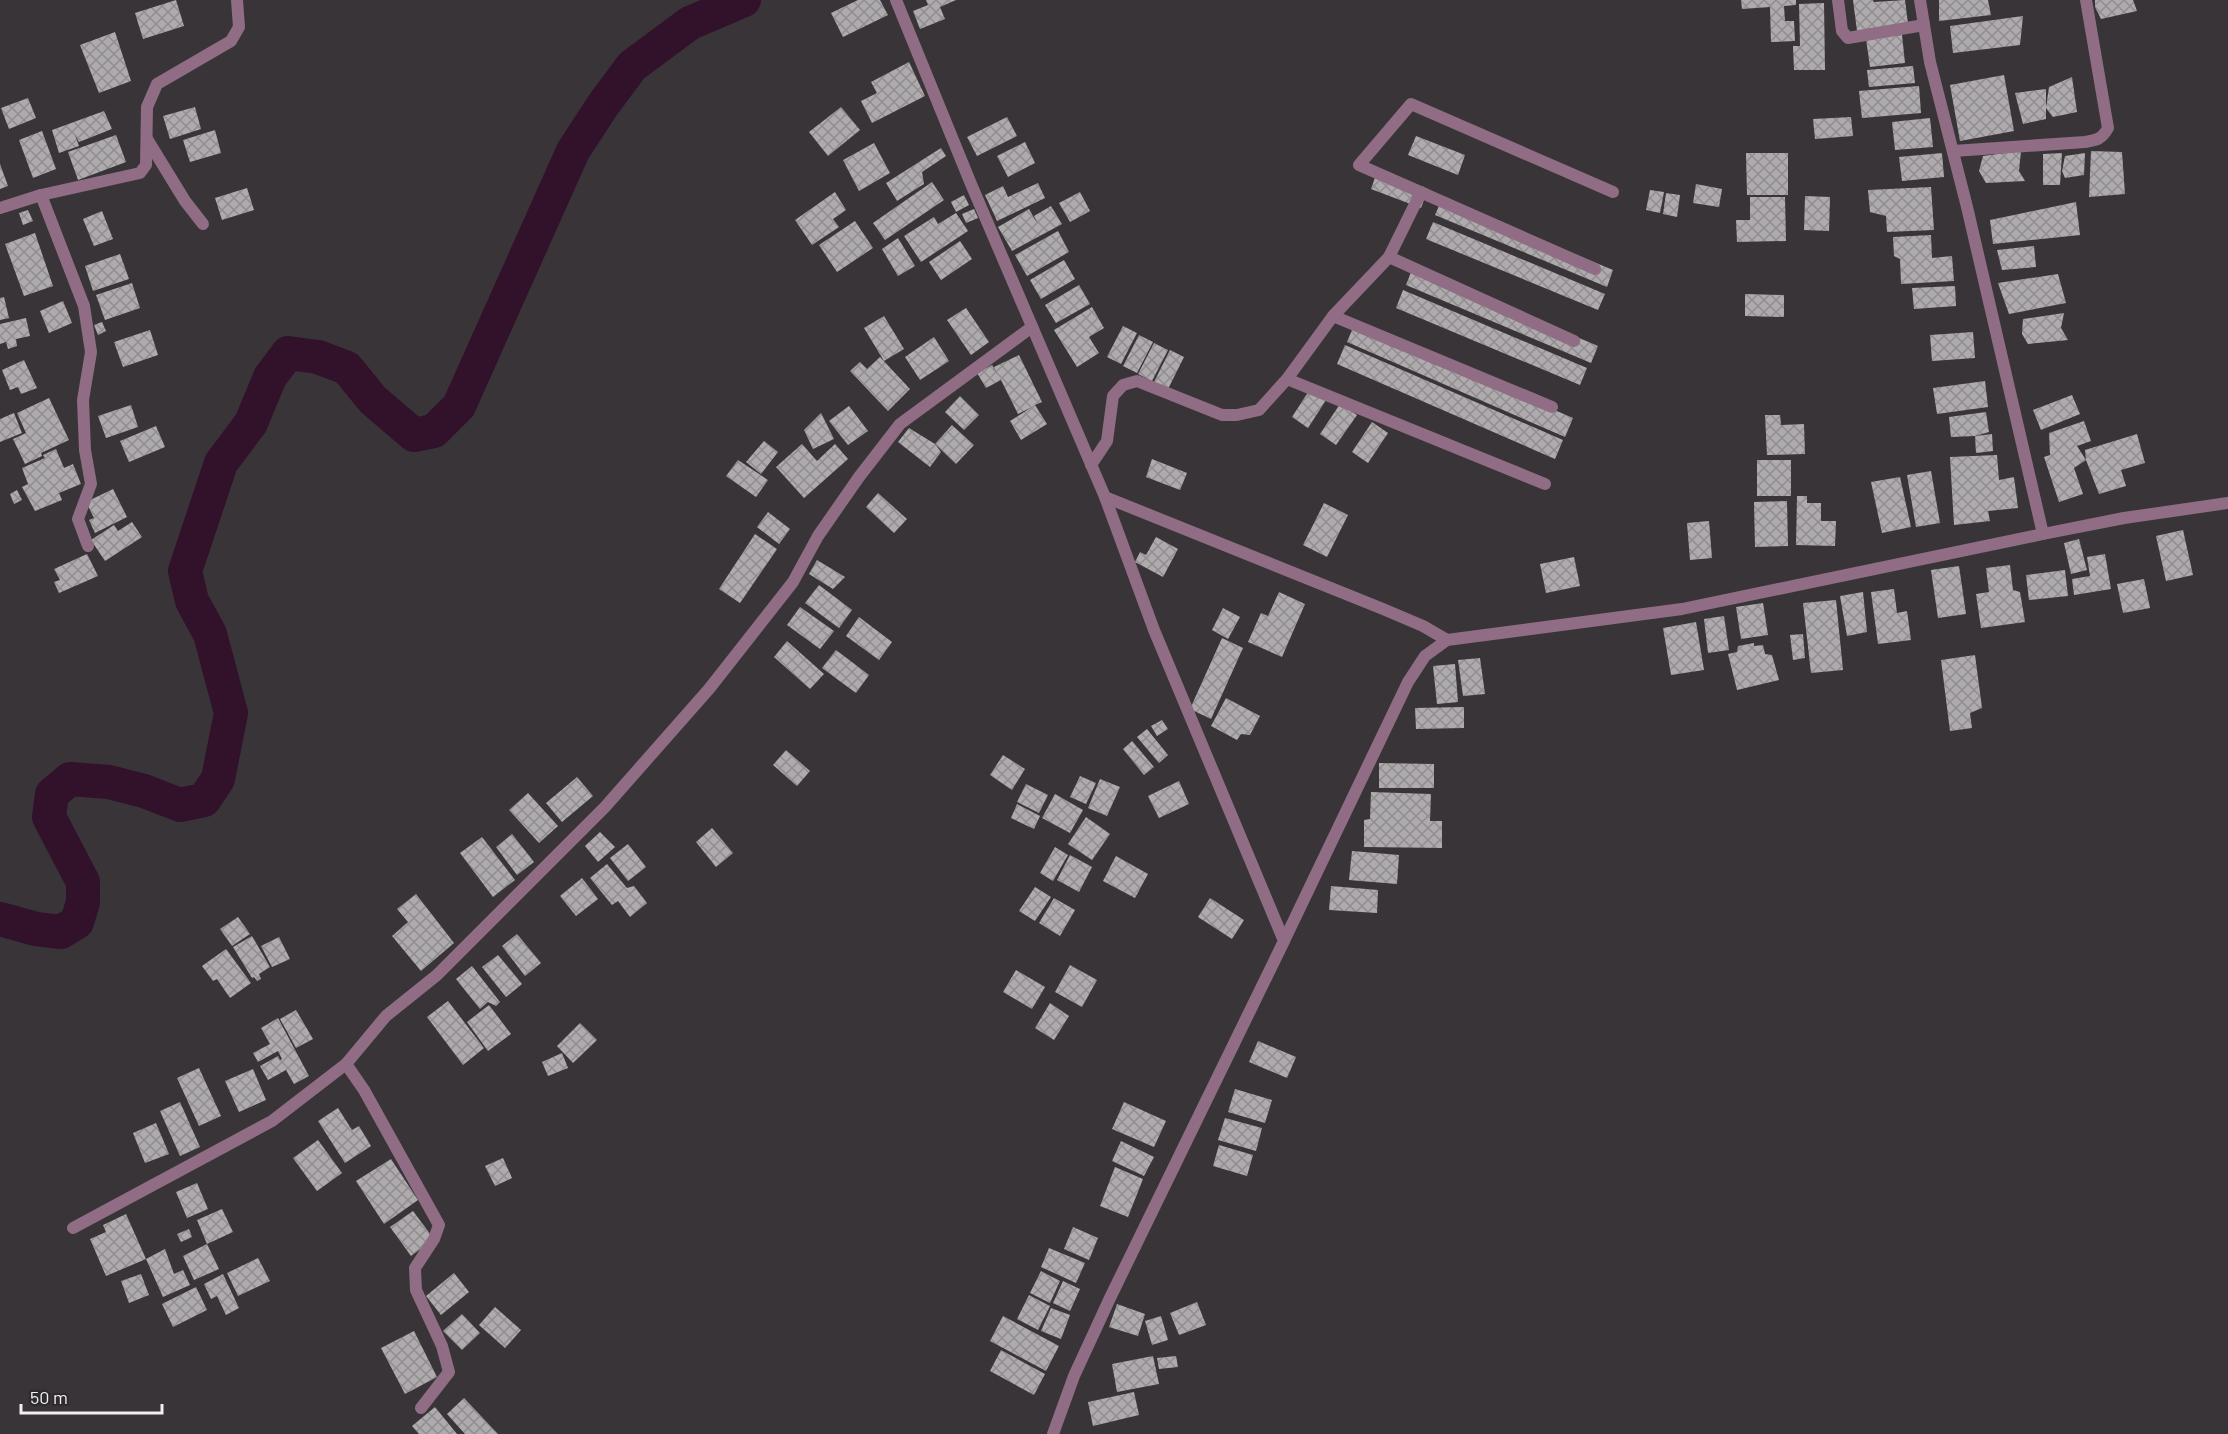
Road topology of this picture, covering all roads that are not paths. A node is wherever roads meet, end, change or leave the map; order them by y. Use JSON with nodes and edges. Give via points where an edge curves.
{"nodes":[{"id":1,"x":237,"y":0,"type":"edge"},
{"id":2,"x":896,"y":0,"type":"edge"},
{"id":3,"x":1838,"y":0,"type":"edge"},
{"id":4,"x":1920,"y":0,"type":"edge"},
{"id":5,"x":2086,"y":0,"type":"edge"},
{"id":6,"x":1924,"y":26,"type":"junction"},
{"id":7,"x":147,"y":139,"type":"junction"},
{"id":8,"x":1953,"y":151,"type":"junction"},
{"id":9,"x":1420,"y":192,"type":"junction"},
{"id":10,"x":1613,"y":192,"type":"dead end"},
{"id":11,"x":41,"y":195,"type":"junction"},
{"id":12,"x":0,"y":208,"type":"edge"},
{"id":13,"x":203,"y":224,"type":"dead end"},
{"id":14,"x":1389,"y":257,"type":"junction"},
{"id":15,"x":1595,"y":269,"type":"dead end"},
{"id":16,"x":1334,"y":316,"type":"junction"},
{"id":17,"x":1032,"y":327,"type":"junction"},
{"id":18,"x":1574,"y":341,"type":"dead end"},
{"id":19,"x":1287,"y":379,"type":"junction"},
{"id":20,"x":1552,"y":407,"type":"dead end"},
{"id":21,"x":1091,"y":465,"type":"junction"},
{"id":22,"x":1545,"y":484,"type":"dead end"},
{"id":23,"x":1105,"y":497,"type":"junction"},
{"id":24,"x":2228,"y":502,"type":"edge"},
{"id":25,"x":2043,"y":534,"type":"junction"},
{"id":26,"x":88,"y":546,"type":"dead end"},
{"id":27,"x":1447,"y":640,"type":"junction"},
{"id":28,"x":1284,"y":941,"type":"junction"},
{"id":29,"x":346,"y":1064,"type":"junction"},
{"id":30,"x":73,"y":1228,"type":"dead end"},
{"id":31,"x":421,"y":1408,"type":"dead end"},
{"id":32,"x":1053,"y":1434,"type":"edge"}],
"edges":[{"from":1,"to":7,"type":"street","via":[[239,27],[231,41],[157,84],[147,107]]},
{"from":2,"to":17,"type":"street"},
{"from":3,"to":6,"type":"street","via":[[1842,31],[1848,38]]},
{"from":4,"to":6,"type":"street"},
{"from":5,"to":8,"type":"street","via":[[2108,128],[2104,135],[2085,142]]},
{"from":6,"to":8,"type":"street"},
{"from":7,"to":11,"type":"street","via":[[146,165],[140,173]]},
{"from":7,"to":13,"type":"street"},
{"from":8,"to":25,"type":"street"},
{"from":9,"to":10,"type":"street","via":[[1359,165],[1412,105]]},
{"from":9,"to":14,"type":"street"},
{"from":9,"to":15,"type":"street"},
{"from":11,"to":12,"type":"street"},
{"from":11,"to":26,"type":"street","via":[[84,306],[91,352],[83,400],[84,450],[91,484],[78,519]]},
{"from":14,"to":16,"type":"street"},
{"from":14,"to":18,"type":"street"},
{"from":16,"to":19,"type":"street"},
{"from":16,"to":20,"type":"street"},
{"from":17,"to":21,"type":"street"},
{"from":17,"to":29,"type":"street","via":[[900,424],[858,477],[793,582],[709,689],[605,807],[437,975],[386,1016]]},
{"from":19,"to":21,"type":"street","via":[[1259,410],[1237,415],[1221,415],[1137,381],[1128,382],[1113,396],[1107,441]]},
{"from":19,"to":22,"type":"street"},
{"from":21,"to":23,"type":"street"},
{"from":23,"to":27,"type":"street","via":[[1383,609]]},
{"from":23,"to":28,"type":"street","via":[[1154,630]]},
{"from":24,"to":25,"type":"street"},
{"from":25,"to":27,"type":"street","via":[[1682,609]]},
{"from":27,"to":28,"type":"street","via":[[1425,656],[1408,682]]},
{"from":28,"to":32,"type":"street","via":[[1101,1318]]},
{"from":29,"to":30,"type":"street","via":[[272,1120]]},
{"from":29,"to":31,"type":"street","via":[[439,1225],[415,1268],[416,1290],[442,1346],[448,1372]]}]}
